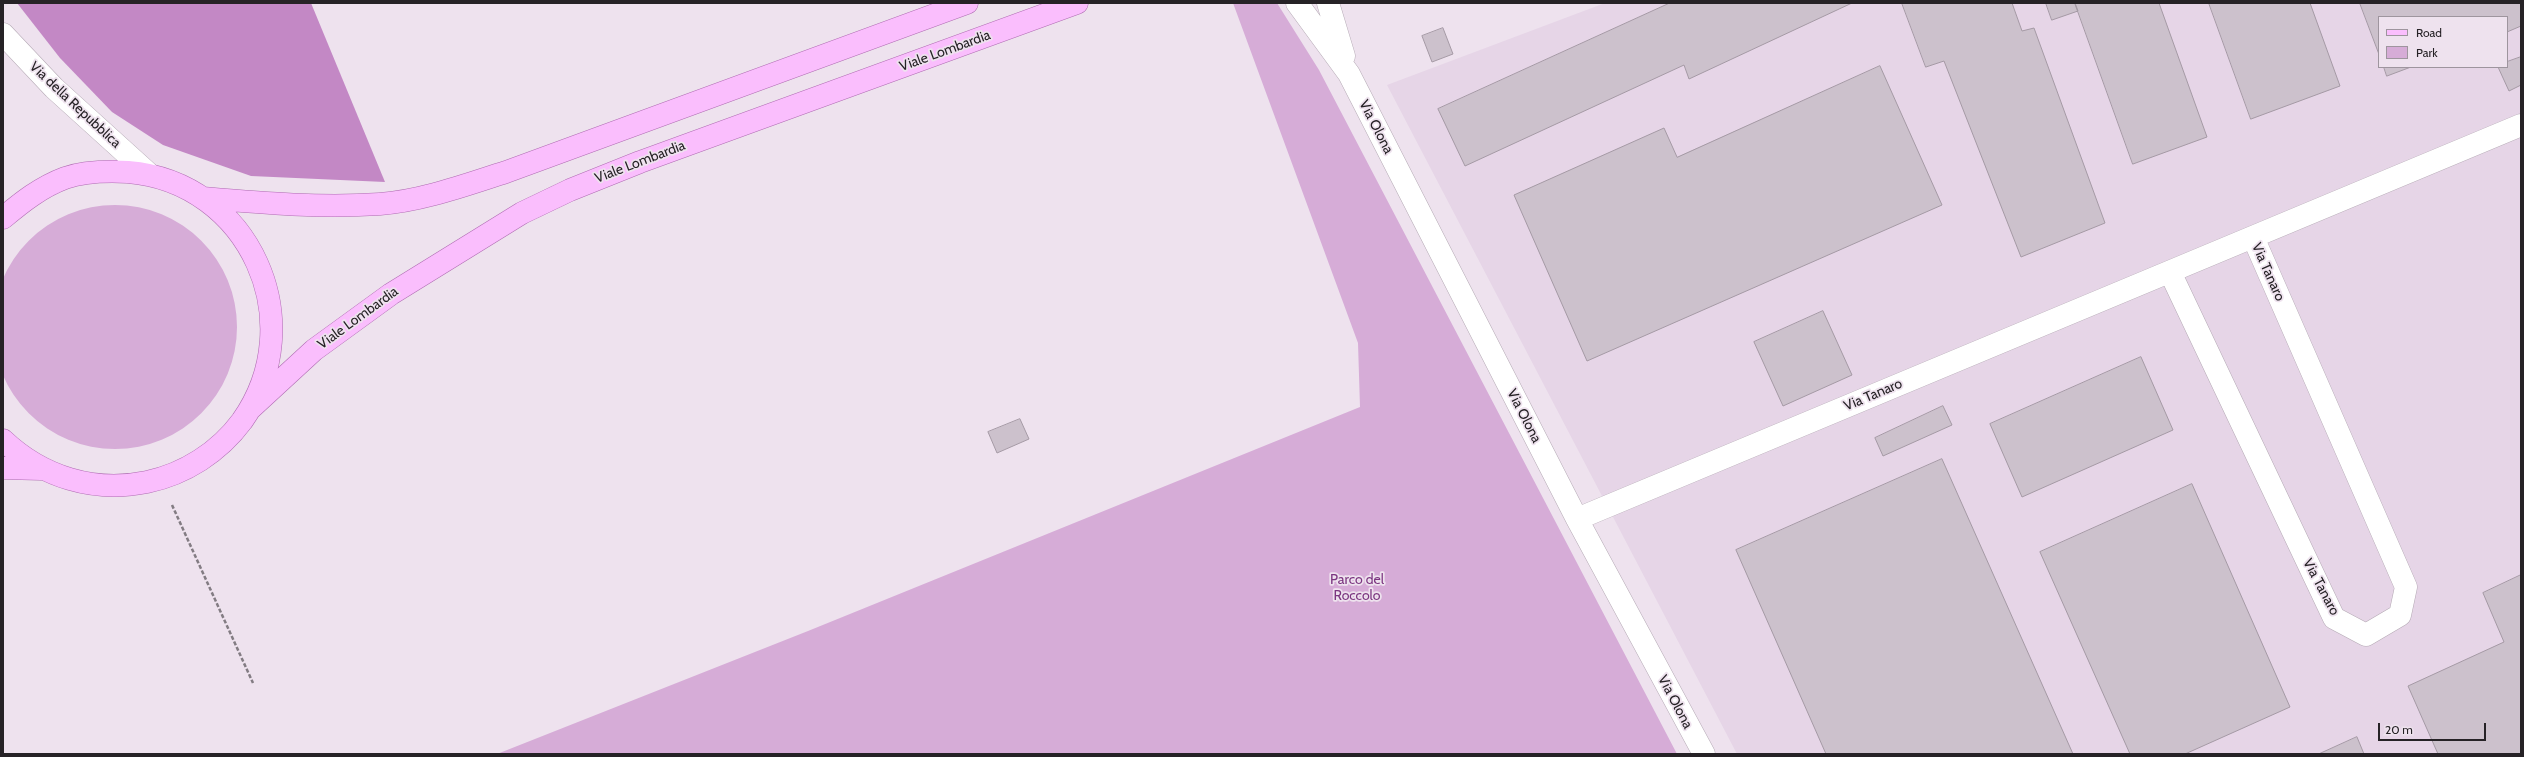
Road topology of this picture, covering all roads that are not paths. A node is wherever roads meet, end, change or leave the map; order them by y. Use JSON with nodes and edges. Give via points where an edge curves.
{"nodes":[{"id":1,"x":967,"y":3,"type":"edge"},
{"id":2,"x":1077,"y":3,"type":"edge"},
{"id":3,"x":1297,"y":3,"type":"edge"},
{"id":4,"x":1328,"y":3,"type":"edge"},
{"id":5,"x":3,"y":34,"type":"edge"},
{"id":6,"x":1349,"y":74,"type":"junction"},
{"id":7,"x":2521,"y":125,"type":"edge"},
{"id":8,"x":149,"y":174,"type":"junction"},
{"id":9,"x":204,"y":198,"type":"junction"},
{"id":10,"x":3,"y":218,"type":"edge"},
{"id":11,"x":2253,"y":237,"type":"junction"},
{"id":12,"x":2170,"y":272,"type":"junction"},
{"id":13,"x":250,"y":409,"type":"junction"},
{"id":14,"x":3,"y":440,"type":"edge"},
{"id":15,"x":3,"y":468,"type":"edge"},
{"id":16,"x":41,"y":468,"type":"junction"},
{"id":17,"x":1577,"y":519,"type":"junction"},
{"id":18,"x":1704,"y":754,"type":"edge"}],
"edges":[{"from":1,"to":9,"type":"main road","via":[[506,172],[444,192],[381,204],[306,206]]},
{"from":2,"to":13,"type":"main road","name":"Viale Lombardia","via":[[640,162],[570,190],[522,213],[390,294],[314,350]]},
{"from":3,"to":6,"type":"street","name":"Via Olona"},
{"from":4,"to":6,"type":"street","name":"Via Olona"},
{"from":5,"to":8,"type":"street","name":"Via della Repubblica","via":[[54,88]]},
{"from":6,"to":17,"type":"street","name":"Via Olona"},
{"from":7,"to":11,"type":"street","name":"Via Tanaro"},
{"from":8,"to":9,"type":"main road","via":[[178,183]]},
{"from":8,"to":10,"type":"main road","via":[[108,170],[66,178],[28,196]]},
{"from":9,"to":13,"type":"main road","via":[[233,224],[256,257],[269,294],[272,334],[266,373]]},
{"from":11,"to":12,"type":"street","name":"Via Tanaro"},
{"from":11,"to":12,"type":"street","name":"Via Tanaro","via":[[2406,587],[2400,615],[2366,635],[2334,618]]},
{"from":12,"to":17,"type":"street","name":"Via Tanaro"},
{"from":13,"to":16,"type":"main road","via":[[233,433],[212,453],[160,480],[130,486],[100,486],[69,480]]},
{"from":14,"to":16,"type":"main road","via":[[17,453]]},
{"from":15,"to":16,"type":"main road"},
{"from":17,"to":18,"type":"street","name":"Via Olona"}]}
